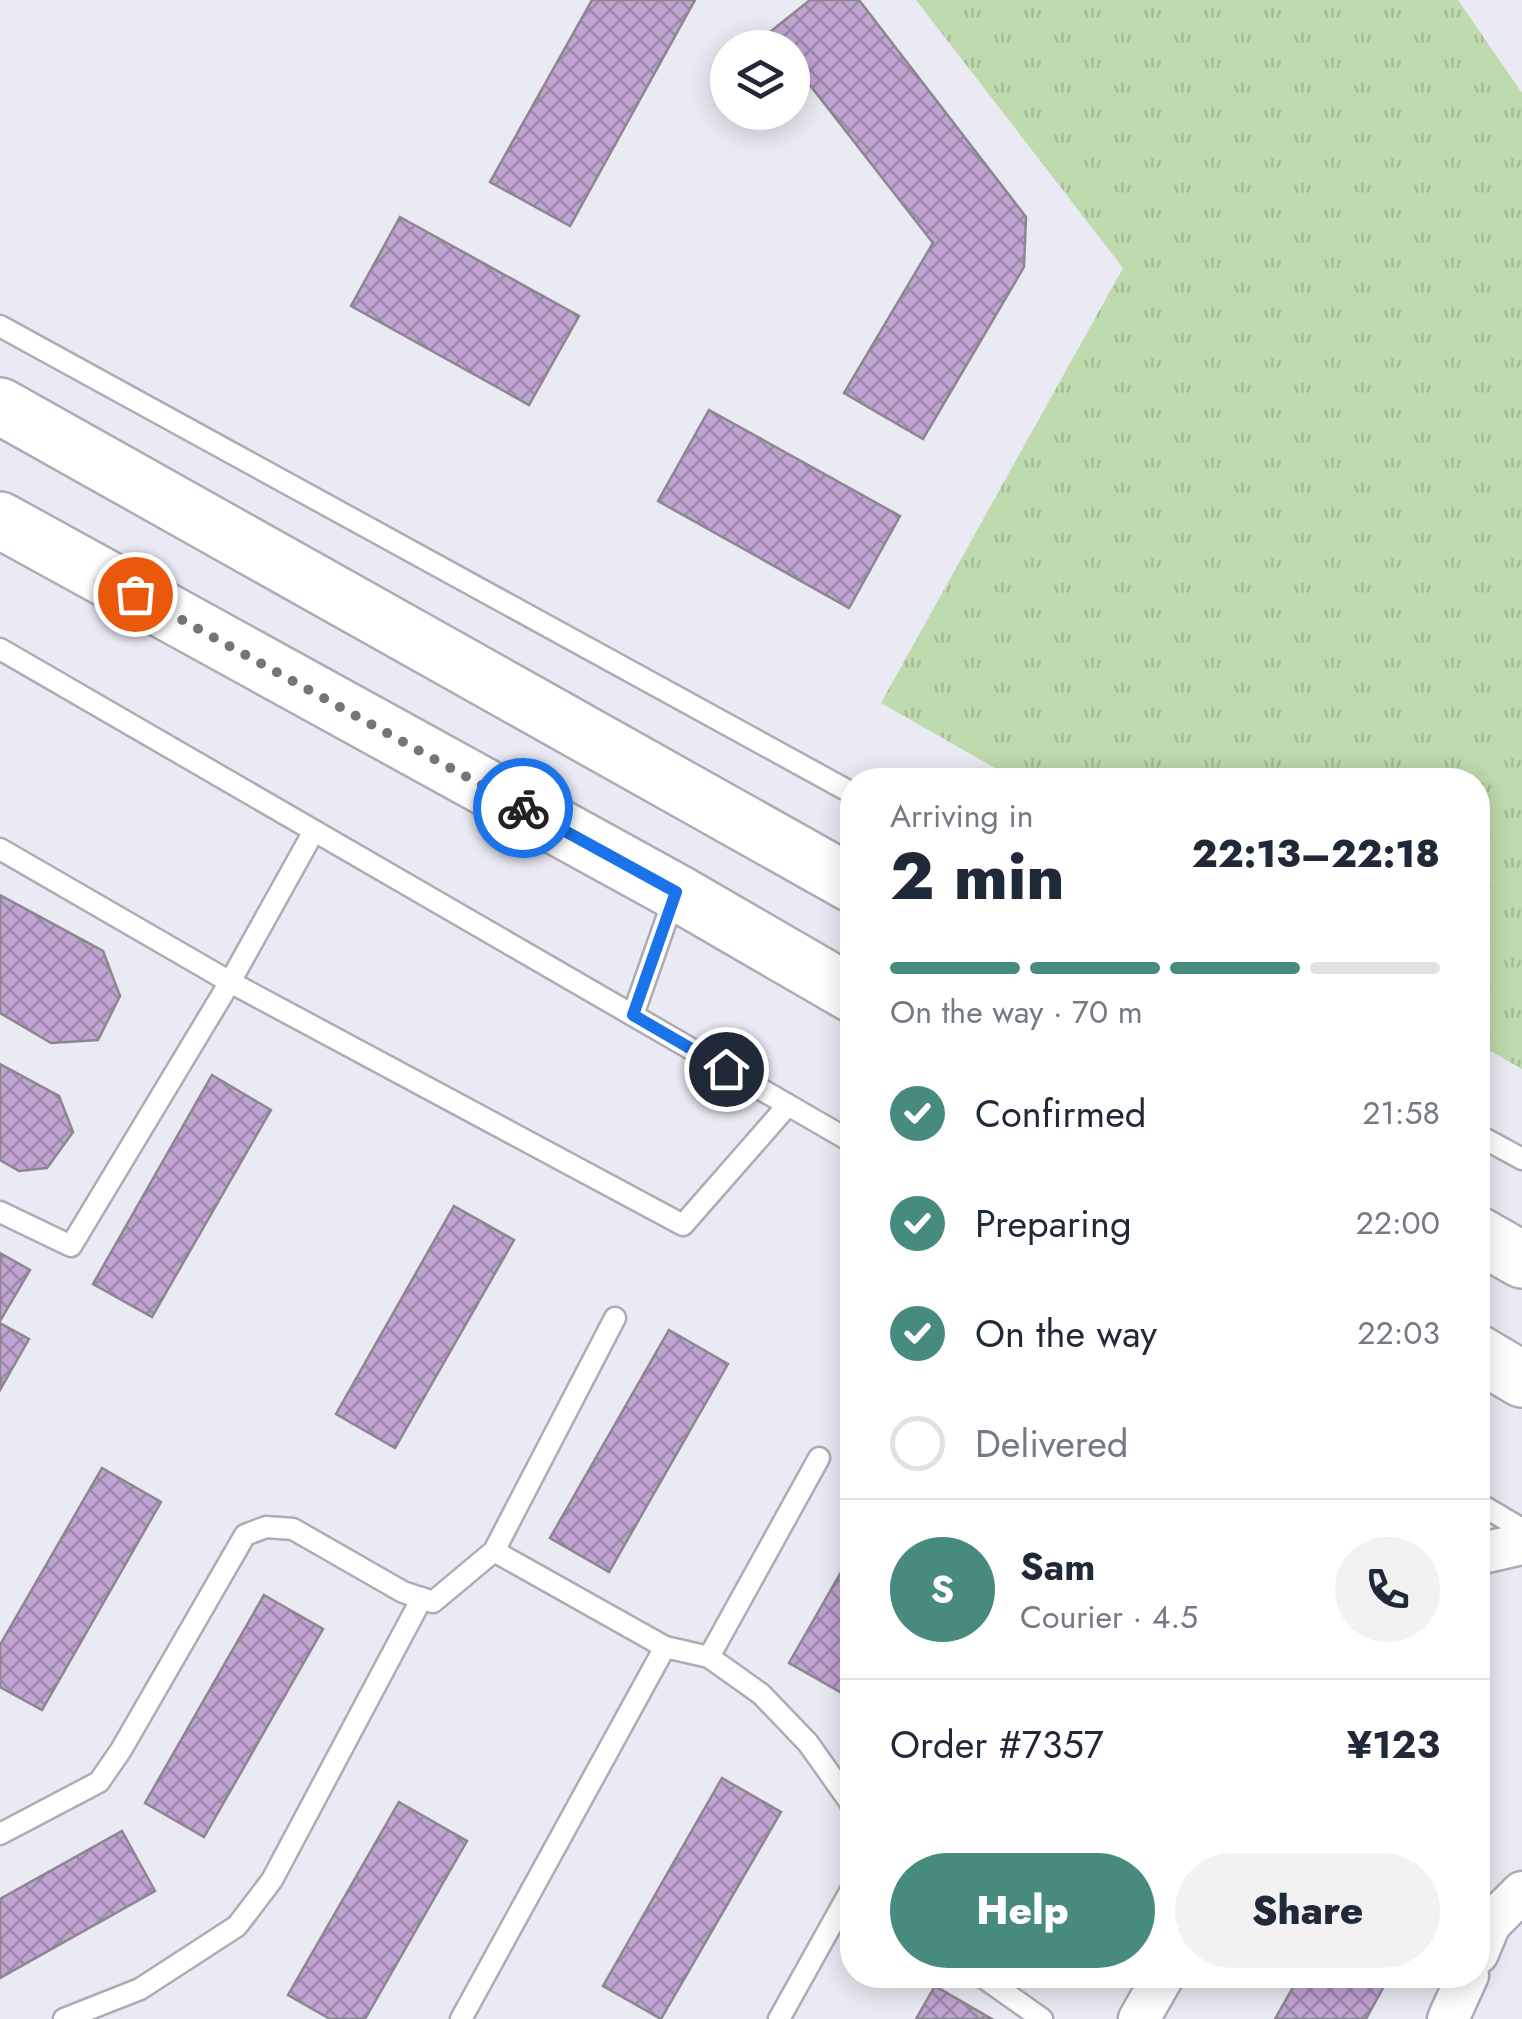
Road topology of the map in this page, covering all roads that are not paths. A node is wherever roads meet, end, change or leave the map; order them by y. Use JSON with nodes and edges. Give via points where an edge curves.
{"nodes":[{"id":1,"x":0,"y":326,"type":"edge"},
{"id":2,"x":0,"y":406,"type":"edge"},
{"id":3,"x":0,"y":520,"type":"edge"},
{"id":4,"x":0,"y":650,"type":"edge"},
{"id":5,"x":840,"y":786,"type":"edge"},
{"id":6,"x":314,"y":831,"type":"junction"},
{"id":7,"x":0,"y":849,"type":"edge"},
{"id":8,"x":840,"y":877,"type":"edge"},
{"id":9,"x":676,"y":892,"type":"junction"},
{"id":10,"x":230,"y":982,"type":"junction"},
{"id":11,"x":840,"y":987,"type":"edge"},
{"id":12,"x":633,"y":1015,"type":"junction"},
{"id":13,"x":788,"y":1105,"type":"junction"},
{"id":14,"x":840,"y":1135,"type":"edge"},
{"id":15,"x":1490,"y":1142,"type":"edge"},
{"id":16,"x":1522,"y":1160,"type":"edge"},
{"id":17,"x":0,"y":1212,"type":"edge"},
{"id":18,"x":1490,"y":1242,"type":"edge"},
{"id":19,"x":1522,"y":1260,"type":"edge"},
{"id":20,"x":615,"y":1318,"type":"dead end"},
{"id":21,"x":1490,"y":1360,"type":"edge"},
{"id":22,"x":1522,"y":1378,"type":"edge"},
{"id":23,"x":820,"y":1458,"type":"dead end"},
{"id":24,"x":1490,"y":1511,"type":"edge"},
{"id":25,"x":1522,"y":1529,"type":"edge"},
{"id":26,"x":1522,"y":1544,"type":"edge"},
{"id":27,"x":494,"y":1551,"type":"junction"},
{"id":28,"x":1490,"y":1551,"type":"edge"},
{"id":29,"x":422,"y":1598,"type":"junction"},
{"id":30,"x":664,"y":1647,"type":"junction"},
{"id":31,"x":708,"y":1657,"type":"junction"},
{"id":32,"x":840,"y":1788,"type":"edge"},
{"id":33,"x":0,"y":1834,"type":"edge"},
{"id":34,"x":1522,"y":1892,"type":"edge"},
{"id":35,"x":840,"y":1910,"type":"edge"},
{"id":36,"x":1490,"y":1924,"type":"edge"},
{"id":37,"x":998,"y":1988,"type":"edge"},
{"id":38,"x":1157,"y":1988,"type":"edge"},
{"id":39,"x":1462,"y":1988,"type":"edge"},
{"id":40,"x":64,"y":2019,"type":"edge"},
{"id":41,"x":461,"y":2019,"type":"edge"},
{"id":42,"x":779,"y":2019,"type":"edge"},
{"id":43,"x":1042,"y":2019,"type":"edge"},
{"id":44,"x":1139,"y":2019,"type":"edge"},
{"id":45,"x":1448,"y":2019,"type":"edge"}],
"edges":[{"from":1,"to":5,"type":"lane"},
{"from":2,"to":8,"type":"main road"},
{"from":3,"to":9,"type":"main road"},
{"from":4,"to":6,"type":"lane"},
{"from":6,"to":10,"type":"lane"},
{"from":6,"to":12,"type":"lane"},
{"from":7,"to":10,"type":"lane"},
{"from":9,"to":11,"type":"main road"},
{"from":9,"to":12,"type":"lane"},
{"from":10,"to":13,"type":"lane","via":[[683,1226]]},
{"from":10,"to":17,"type":"lane","via":[[71,1246]]},
{"from":12,"to":13,"type":"lane"},
{"from":13,"to":14,"type":"lane"},
{"from":15,"to":16,"type":"lane"},
{"from":18,"to":19,"type":"main road"},
{"from":20,"to":27,"type":"lane"},
{"from":21,"to":22,"type":"main road"},
{"from":23,"to":31,"type":"lane"},
{"from":24,"to":25,"type":"lane"},
{"from":26,"to":28,"type":"street"},
{"from":27,"to":29,"type":"lane","via":[[433,1602]]},
{"from":27,"to":30,"type":"lane"},
{"from":29,"to":33,"type":"lane","via":[[293,1529],[266,1527],[245,1536],[99,1782]]},
{"from":29,"to":40,"type":"lane","via":[[272,1880],[237,1926],[140,1988]]},
{"from":30,"to":31,"type":"lane"},
{"from":30,"to":41,"type":"lane"},
{"from":31,"to":32,"type":"lane","via":[[761,1694]]},
{"from":34,"to":36,"type":"street"},
{"from":35,"to":42,"type":"lane"},
{"from":37,"to":43,"type":"lane"},
{"from":38,"to":44,"type":"street"},
{"from":39,"to":45,"type":"street"}]}
